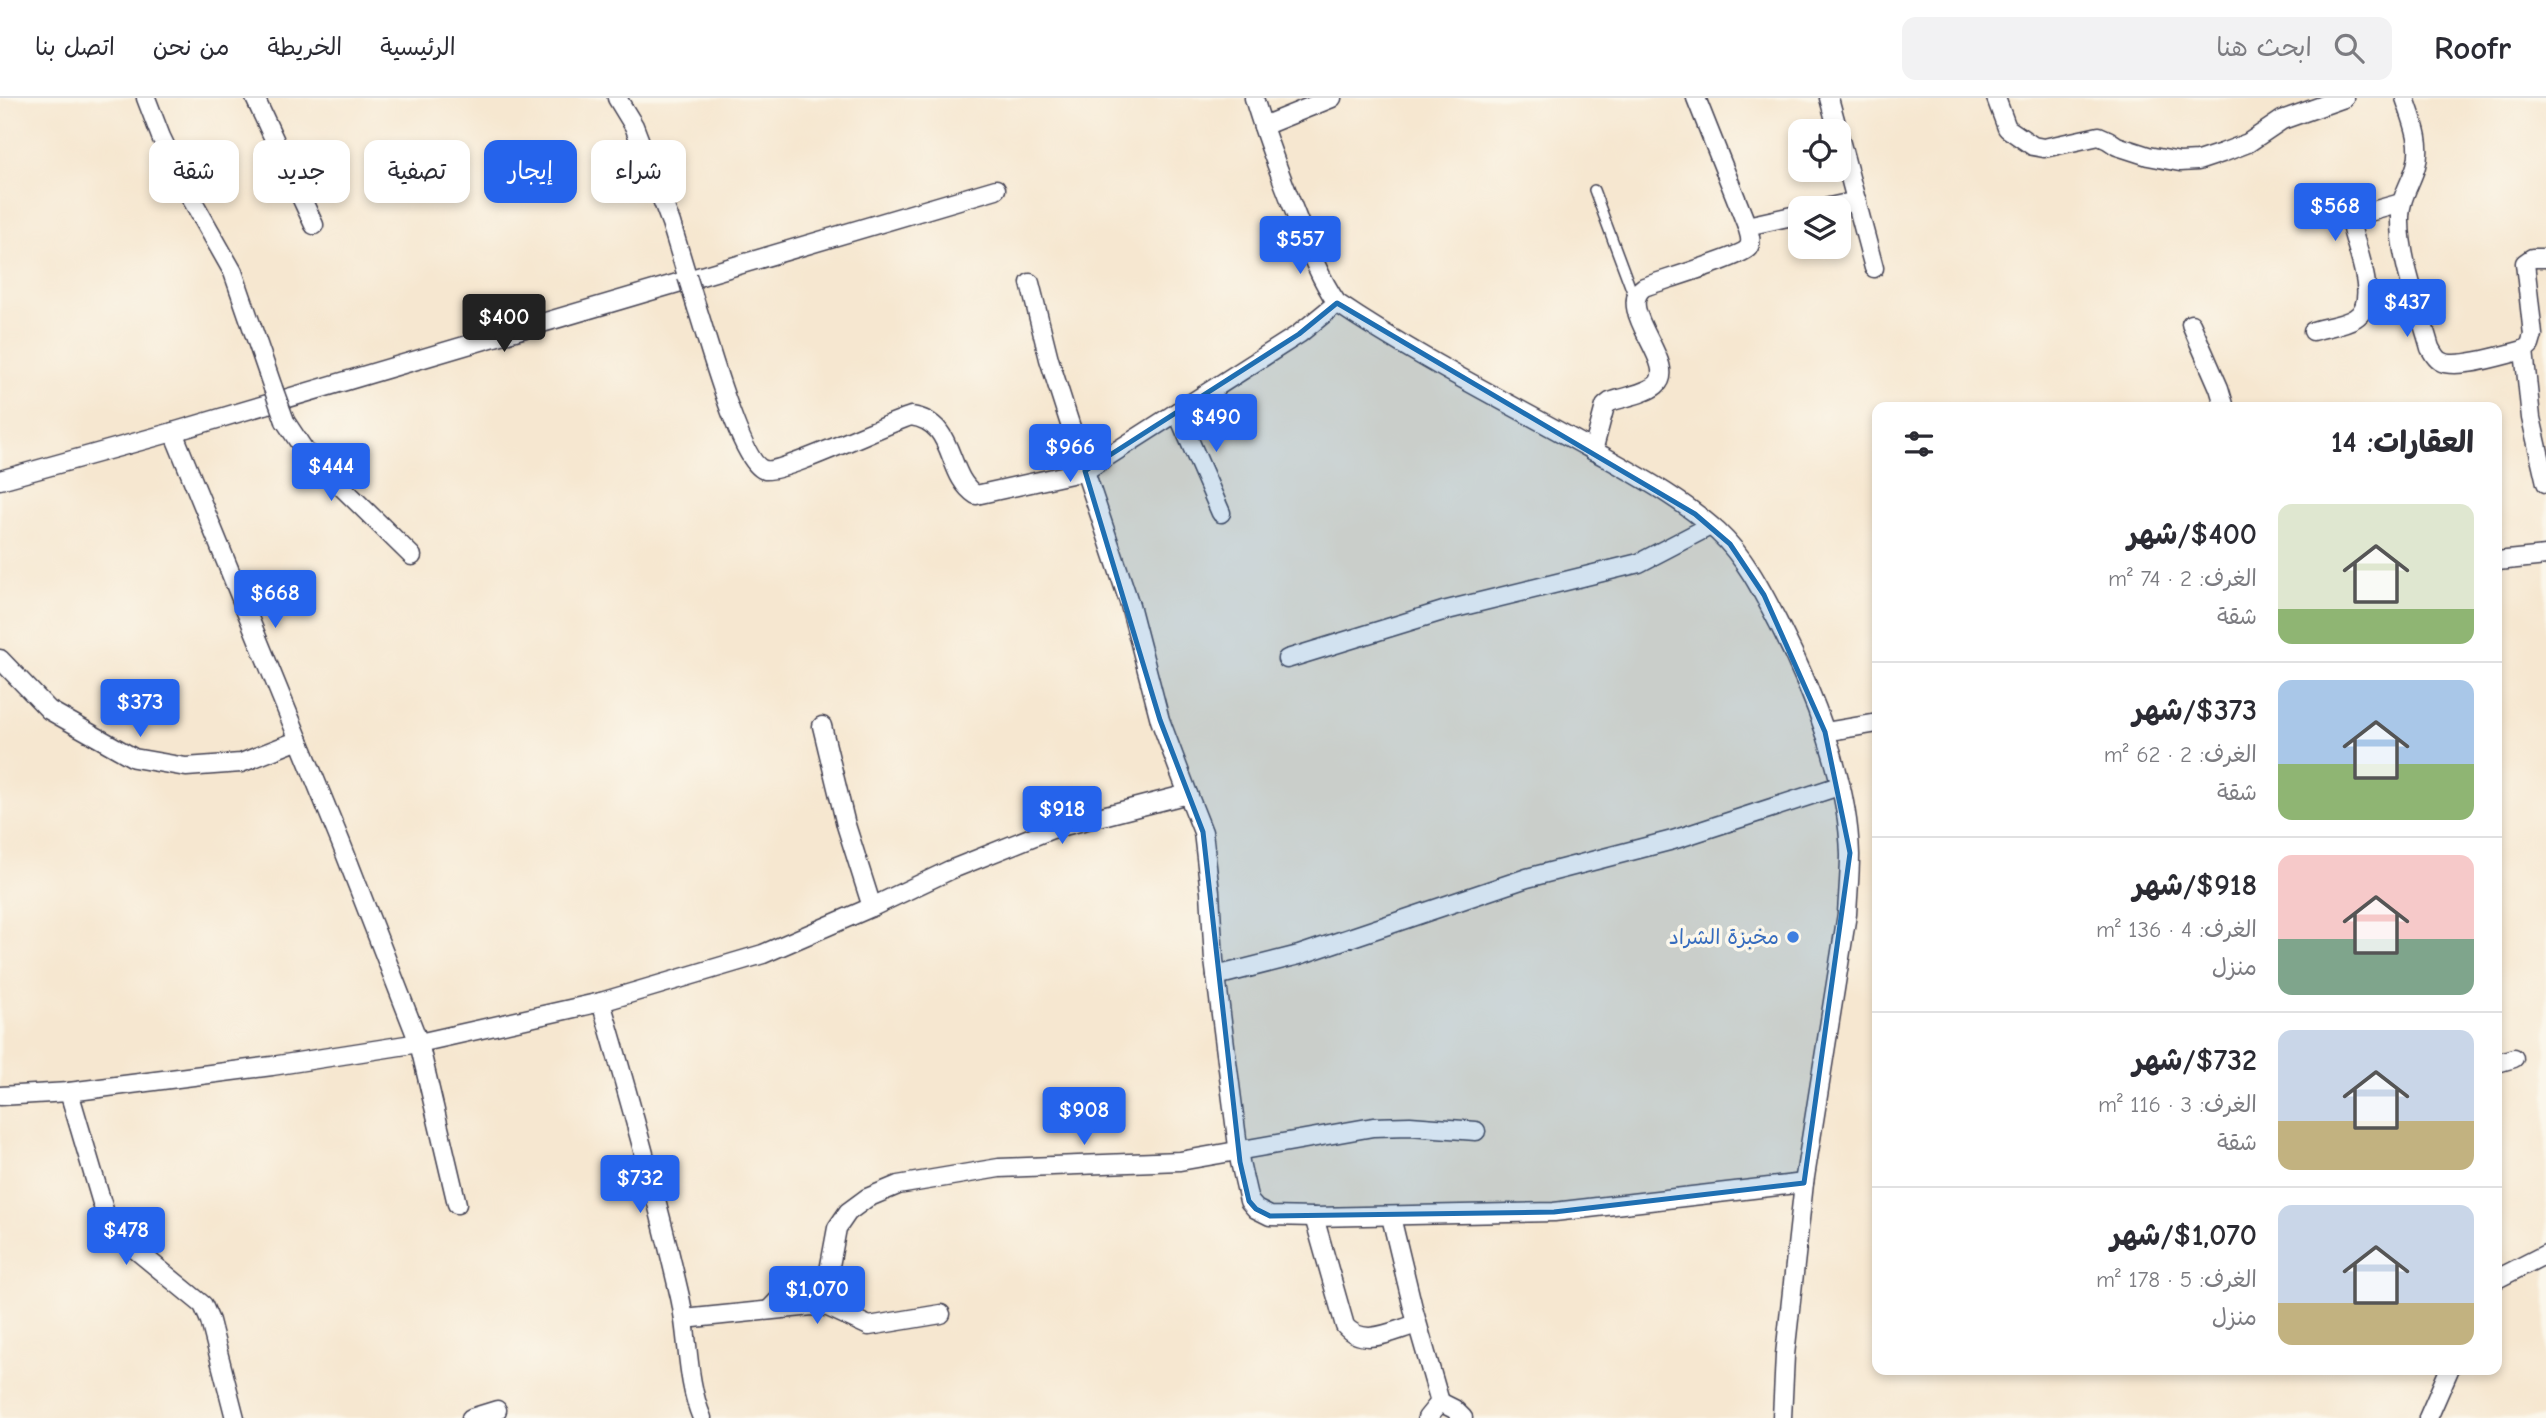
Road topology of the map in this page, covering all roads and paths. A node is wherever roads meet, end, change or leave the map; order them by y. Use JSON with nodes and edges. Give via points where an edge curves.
{"nodes":[{"id":1,"x":146,"y":98,"type":"edge"},
{"id":2,"x":255,"y":98,"type":"edge"},
{"id":3,"x":617,"y":98,"type":"edge"},
{"id":4,"x":1254,"y":98,"type":"edge"},
{"id":5,"x":1332,"y":98,"type":"edge"},
{"id":6,"x":1696,"y":98,"type":"edge"},
{"id":7,"x":1829,"y":98,"type":"edge"},
{"id":8,"x":1996,"y":98,"type":"edge"},
{"id":9,"x":2344,"y":98,"type":"edge"},
{"id":10,"x":2405,"y":98,"type":"edge"},
{"id":11,"x":1835,"y":119,"type":"edge"},
{"id":12,"x":1263,"y":127,"type":"junction"},
{"id":13,"x":1851,"y":179,"type":"edge"},
{"id":14,"x":996,"y":189,"type":"dead end"},
{"id":15,"x":1594,"y":190,"type":"dead end"},
{"id":16,"x":1857,"y":201,"type":"junction"},
{"id":17,"x":1851,"y":202,"type":"edge"},
{"id":18,"x":2402,"y":202,"type":"junction"},
{"id":19,"x":1788,"y":217,"type":"edge"},
{"id":20,"x":314,"y":225,"type":"dead end"},
{"id":21,"x":1747,"y":226,"type":"junction"},
{"id":22,"x":2546,"y":258,"type":"edge"},
{"id":23,"x":1874,"y":268,"type":"dead end"},
{"id":24,"x":1030,"y":283,"type":"dead end"},
{"id":25,"x":1634,"y":297,"type":"junction"},
{"id":26,"x":1337,"y":303,"type":"junction"},
{"id":27,"x":2191,"y":324,"type":"dead end"},
{"id":28,"x":2313,"y":331,"type":"dead end"},
{"id":29,"x":2524,"y":350,"type":"junction"},
{"id":30,"x":2224,"y":402,"type":"edge"},
{"id":31,"x":1177,"y":412,"type":"junction"},
{"id":32,"x":173,"y":432,"type":"junction"},
{"id":33,"x":1595,"y":443,"type":"junction"},
{"id":34,"x":1085,"y":471,"type":"junction"},
{"id":35,"x":0,"y":481,"type":"edge"},
{"id":36,"x":2546,"y":483,"type":"edge"},
{"id":37,"x":1221,"y":513,"type":"dead end"},
{"id":38,"x":1710,"y":526,"type":"junction"},
{"id":39,"x":412,"y":556,"type":"dead end"},
{"id":40,"x":2546,"y":556,"type":"edge"},
{"id":41,"x":2502,"y":560,"type":"edge"},
{"id":42,"x":0,"y":659,"type":"edge"},
{"id":43,"x":1287,"y":659,"type":"dead end"},
{"id":44,"x":1872,"y":724,"type":"edge"},
{"id":45,"x":822,"y":726,"type":"dead end"},
{"id":46,"x":1825,"y":732,"type":"junction"},
{"id":47,"x":299,"y":740,"type":"junction"},
{"id":48,"x":1839,"y":786,"type":"junction"},
{"id":49,"x":1188,"y":794,"type":"junction"},
{"id":50,"x":872,"y":908,"type":"junction"},
{"id":51,"x":1216,"y":976,"type":"junction"},
{"id":52,"x":601,"y":1002,"type":"junction"},
{"id":53,"x":419,"y":1043,"type":"junction"},
{"id":54,"x":69,"y":1092,"type":"junction"},
{"id":55,"x":1,"y":1093,"type":"edge"},
{"id":56,"x":1476,"y":1131,"type":"dead end"},
{"id":57,"x":1238,"y":1149,"type":"junction"},
{"id":58,"x":1804,"y":1183,"type":"junction"},
{"id":59,"x":457,"y":1205,"type":"dead end"},
{"id":60,"x":1314,"y":1217,"type":"junction"},
{"id":61,"x":1391,"y":1217,"type":"junction"},
{"id":62,"x":2546,"y":1254,"type":"edge"},
{"id":63,"x":2502,"y":1276,"type":"edge"},
{"id":64,"x":769,"y":1310,"type":"junction"},
{"id":65,"x":941,"y":1314,"type":"dead end"},
{"id":66,"x":684,"y":1319,"type":"junction"},
{"id":67,"x":1417,"y":1324,"type":"junction"},
{"id":68,"x":2447,"y":1375,"type":"edge"},
{"id":69,"x":1440,"y":1402,"type":"junction"},
{"id":70,"x":498,"y":1410,"type":"dead end"},
{"id":71,"x":235,"y":1418,"type":"edge"},
{"id":72,"x":471,"y":1418,"type":"edge"},
{"id":73,"x":702,"y":1418,"type":"edge"},
{"id":74,"x":1427,"y":1418,"type":"edge"},
{"id":75,"x":1463,"y":1418,"type":"edge"},
{"id":76,"x":1782,"y":1418,"type":"edge"},
{"id":77,"x":2428,"y":1418,"type":"edge"}],
"edges":[{"from":1,"to":39,"type":"street","bridge":true,"via":[[186,188],[233,272],[285,421],[305,451]]},
{"from":2,"to":20,"type":"street"},
{"from":3,"to":34,"type":"street","bridge":true,"via":[[634,126],[671,223],[741,442],[760,468],[787,466],[911,416],[932,422],[976,495]]},
{"from":4,"to":12,"type":"street"},
{"from":5,"to":12,"type":"street"},
{"from":6,"to":21,"type":"street"},
{"from":7,"to":11,"type":"street"},
{"from":8,"to":9,"type":"street","via":[[2007,128],[2034,146],[2099,136],[2128,150],[2180,162],[2198,161],[2248,143],[2282,120]]},
{"from":10,"to":18,"type":"street","via":[[2418,146],[2417,163]]},
{"from":12,"to":26,"type":"street","via":[[1310,251]]},
{"from":13,"to":16,"type":"street"},
{"from":14,"to":32,"type":"street"},
{"from":15,"to":25,"type":"lane"},
{"from":16,"to":17,"type":"street"},
{"from":16,"to":23,"type":"street"},
{"from":18,"to":28,"type":"street","via":[[2353,220],[2367,289],[2365,306],[2355,318]]},
{"from":18,"to":29,"type":"street","via":[[2407,264],[2437,360],[2459,365]]},
{"from":19,"to":21,"type":"street"},
{"from":21,"to":25,"type":"street","via":[[1751,238],[1746,251],[1644,286]]},
{"from":22,"to":29,"type":"street","via":[[2525,263],[2533,335]]},
{"from":24,"to":34,"type":"street"},
{"from":25,"to":33,"type":"street","via":[[1662,374],[1654,387],[1605,406]]},
{"from":26,"to":31,"type":"street","via":[[1299,334]]},
{"from":26,"to":33,"type":"street"},
{"from":27,"to":30,"type":"street"},
{"from":29,"to":36,"type":"street"},
{"from":31,"to":34,"type":"street"},
{"from":31,"to":37,"type":"street"},
{"from":32,"to":35,"type":"street"},
{"from":32,"to":47,"type":"street"},
{"from":33,"to":38,"type":"street"},
{"from":34,"to":49,"type":"street","via":[[1130,605],[1160,720]]},
{"from":38,"to":43,"type":"street","via":[[1639,563],[1443,611]]},
{"from":38,"to":46,"type":"street","via":[[1736,552],[1764,595],[1802,669]]},
{"from":40,"to":41,"type":"street"},
{"from":42,"to":47,"type":"street","via":[[49,710],[134,758],[186,767],[241,763]]},
{"from":44,"to":46,"type":"street"},
{"from":45,"to":50,"type":"street"},
{"from":46,"to":48,"type":"street"},
{"from":47,"to":53,"type":"street"},
{"from":48,"to":51,"type":"street","via":[[1673,840],[1527,878],[1298,955]]},
{"from":48,"to":58,"type":"street","via":[[1850,853],[1847,914]]},
{"from":49,"to":50,"type":"street","via":[[1052,829]]},
{"from":49,"to":51,"type":"street","via":[[1203,832]]},
{"from":50,"to":52,"type":"street","via":[[763,954]]},
{"from":51,"to":57,"type":"street"},
{"from":52,"to":53,"type":"street"},
{"from":52,"to":66,"type":"street","via":[[666,1235]]},
{"from":53,"to":54,"type":"street"},
{"from":53,"to":59,"type":"street"},
{"from":54,"to":55,"type":"street"},
{"from":54,"to":71,"type":"street","via":[[107,1220],[125,1241],[203,1305]]},
{"from":56,"to":57,"type":"street","via":[[1373,1127]]},
{"from":57,"to":60,"type":"street","via":[[1249,1201],[1256,1209],[1270,1216]]},
{"from":57,"to":64,"type":"street","via":[[1180,1161],[999,1168],[898,1185],[848,1212],[837,1228],[829,1271],[820,1280],[784,1294]]},
{"from":58,"to":61,"type":"street","via":[[1554,1212]]},
{"from":58,"to":76,"type":"street"},
{"from":60,"to":61,"type":"street"},
{"from":60,"to":67,"type":"street","via":[[1345,1326],[1353,1335],[1366,1339]]},
{"from":61,"to":67,"type":"street"},
{"from":62,"to":63,"type":"street"},
{"from":64,"to":65,"type":"street","via":[[828,1307],[869,1326]]},
{"from":64,"to":66,"type":"street"},
{"from":66,"to":73,"type":"street","via":[[692,1383]]},
{"from":67,"to":69,"type":"street"},
{"from":68,"to":77,"type":"street"},
{"from":69,"to":74,"type":"street"},
{"from":69,"to":75,"type":"street"},
{"from":70,"to":72,"type":"street"}]}
